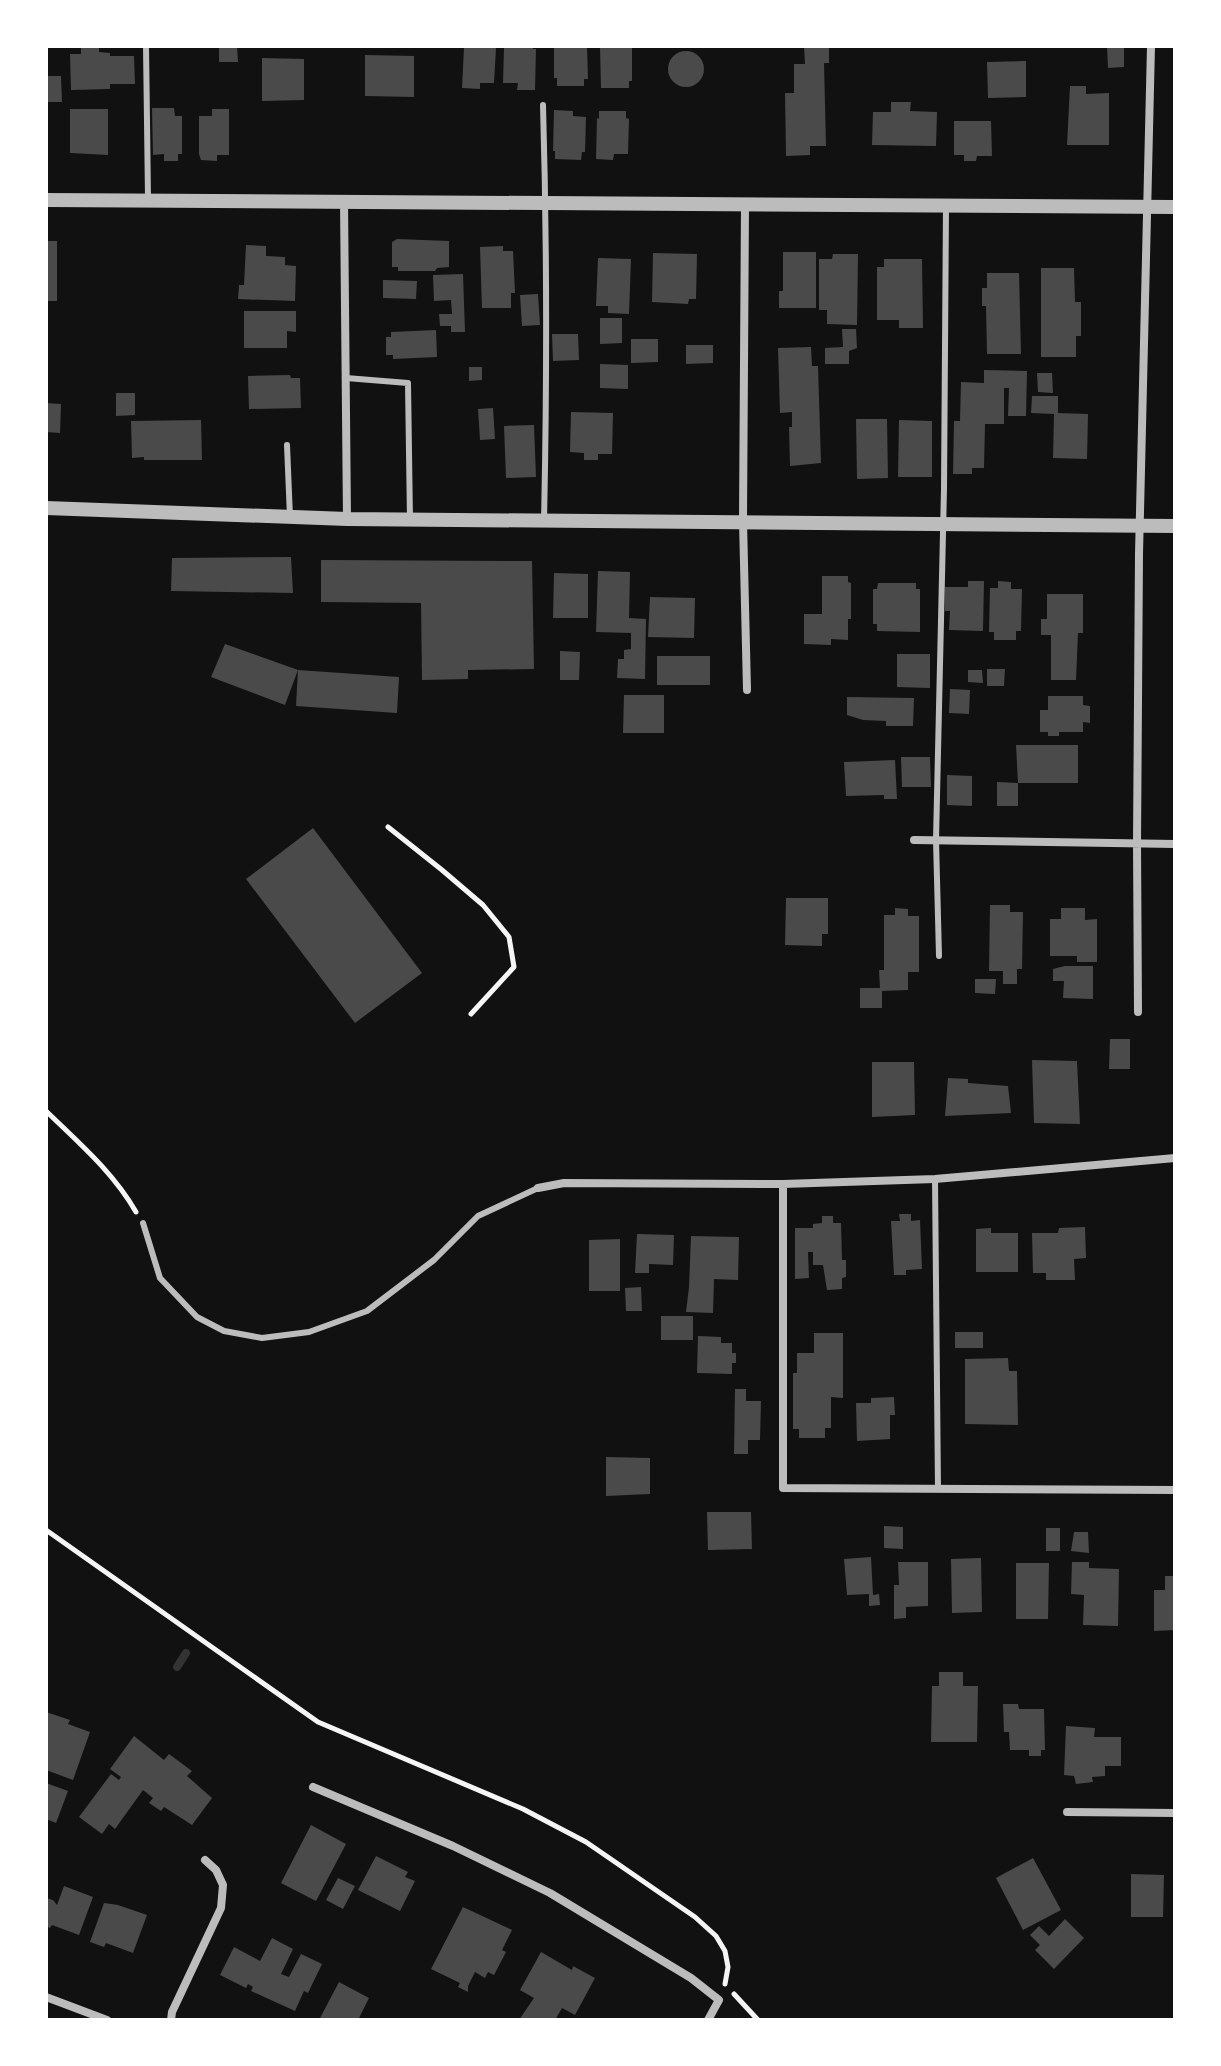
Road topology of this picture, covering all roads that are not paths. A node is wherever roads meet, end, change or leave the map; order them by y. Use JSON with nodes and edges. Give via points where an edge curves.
{"nodes":[{"id":1,"x":146,"y":46,"type":"edge"},
{"id":2,"x":1151,"y":46,"type":"edge"},
{"id":3,"x":543,"y":105,"type":"dead end"},
{"id":4,"x":46,"y":200,"type":"edge"},
{"id":5,"x":148,"y":200,"type":"junction"},
{"id":6,"x":344,"y":201,"type":"junction"},
{"id":7,"x":546,"y":202,"type":"junction"},
{"id":8,"x":745,"y":204,"type":"junction"},
{"id":9,"x":946,"y":205,"type":"junction"},
{"id":10,"x":1149,"y":207,"type":"junction"},
{"id":11,"x":1175,"y":207,"type":"edge"},
{"id":12,"x":346,"y":378,"type":"junction"},
{"id":13,"x":287,"y":445,"type":"dead end"},
{"id":14,"x":46,"y":508,"type":"edge"},
{"id":15,"x":290,"y":517,"type":"junction"},
{"id":16,"x":347,"y":519,"type":"junction"},
{"id":17,"x":410,"y":520,"type":"junction"},
{"id":18,"x":544,"y":521,"type":"junction"},
{"id":19,"x":743,"y":521,"type":"junction"},
{"id":20,"x":943,"y":524,"type":"junction"},
{"id":21,"x":1140,"y":525,"type":"junction"},
{"id":22,"x":1175,"y":526,"type":"edge"},
{"id":23,"x":747,"y":690,"type":"dead end"},
{"id":24,"x":914,"y":840,"type":"dead end"},
{"id":25,"x":936,"y":840,"type":"junction"},
{"id":26,"x":1137,"y":843,"type":"junction"},
{"id":27,"x":1175,"y":844,"type":"edge"},
{"id":28,"x":939,"y":956,"type":"dead end"},
{"id":29,"x":1138,"y":1012,"type":"dead end"},
{"id":30,"x":1175,"y":1158,"type":"edge"},
{"id":31,"x":935,"y":1179,"type":"junction"},
{"id":32,"x":783,"y":1184,"type":"junction"},
{"id":33,"x":538,"y":1188,"type":"joint"},
{"id":34,"x":143,"y":1223,"type":"road end"},
{"id":35,"x":938,"y":1489,"type":"junction"},
{"id":36,"x":1175,"y":1490,"type":"edge"},
{"id":37,"x":313,"y":1787,"type":"dead end"},
{"id":38,"x":1067,"y":1812,"type":"dead end"},
{"id":39,"x":1175,"y":1813,"type":"edge"},
{"id":40,"x":205,"y":1860,"type":"dead end"},
{"id":41,"x":46,"y":1997,"type":"edge"},
{"id":42,"x":107,"y":2020,"type":"edge"},
{"id":43,"x":171,"y":2020,"type":"edge"},
{"id":44,"x":708,"y":2020,"type":"edge"}],
"edges":[{"from":1,"to":5,"type":"lane"},
{"from":2,"to":10,"type":"street"},
{"from":3,"to":7,"type":"lane"},
{"from":4,"to":5,"type":"street"},
{"from":5,"to":6,"type":"street"},
{"from":6,"to":7,"type":"street"},
{"from":6,"to":12,"type":"street"},
{"from":7,"to":8,"type":"street"},
{"from":7,"to":18,"type":"lane"},
{"from":8,"to":9,"type":"street"},
{"from":8,"to":19,"type":"street"},
{"from":9,"to":10,"type":"street"},
{"from":9,"to":20,"type":"lane"},
{"from":10,"to":11,"type":"street"},
{"from":10,"to":21,"type":"street"},
{"from":12,"to":16,"type":"street"},
{"from":12,"to":17,"type":"lane","via":[[408,383]]},
{"from":13,"to":15,"type":"lane"},
{"from":14,"to":15,"type":"street"},
{"from":15,"to":16,"type":"street"},
{"from":16,"to":17,"type":"street"},
{"from":17,"to":18,"type":"street"},
{"from":18,"to":19,"type":"street"},
{"from":19,"to":20,"type":"street"},
{"from":19,"to":23,"type":"street"},
{"from":20,"to":21,"type":"street"},
{"from":20,"to":25,"type":"lane"},
{"from":21,"to":22,"type":"street"},
{"from":21,"to":26,"type":"street"},
{"from":24,"to":25,"type":"street"},
{"from":25,"to":26,"type":"street"},
{"from":25,"to":28,"type":"lane"},
{"from":26,"to":27,"type":"street"},
{"from":26,"to":29,"type":"street"},
{"from":30,"to":31,"type":"street"},
{"from":31,"to":32,"type":"street"},
{"from":31,"to":35,"type":"lane"},
{"from":32,"to":33,"type":"street","via":[[564,1183]]},
{"from":32,"to":35,"type":"street","via":[[783,1488]]},
{"from":33,"to":34,"type":"lane","via":[[478,1216],[434,1260],[367,1311],[309,1332],[262,1338],[224,1331],[197,1317],[160,1278]]},
{"from":35,"to":36,"type":"street"},
{"from":37,"to":44,"type":"street","via":[[550,1893],[719,2000]]},
{"from":38,"to":39,"type":"street"},
{"from":40,"to":43,"type":"street","via":[[223,1885],[221,1908]]},
{"from":41,"to":42,"type":"street"}]}
